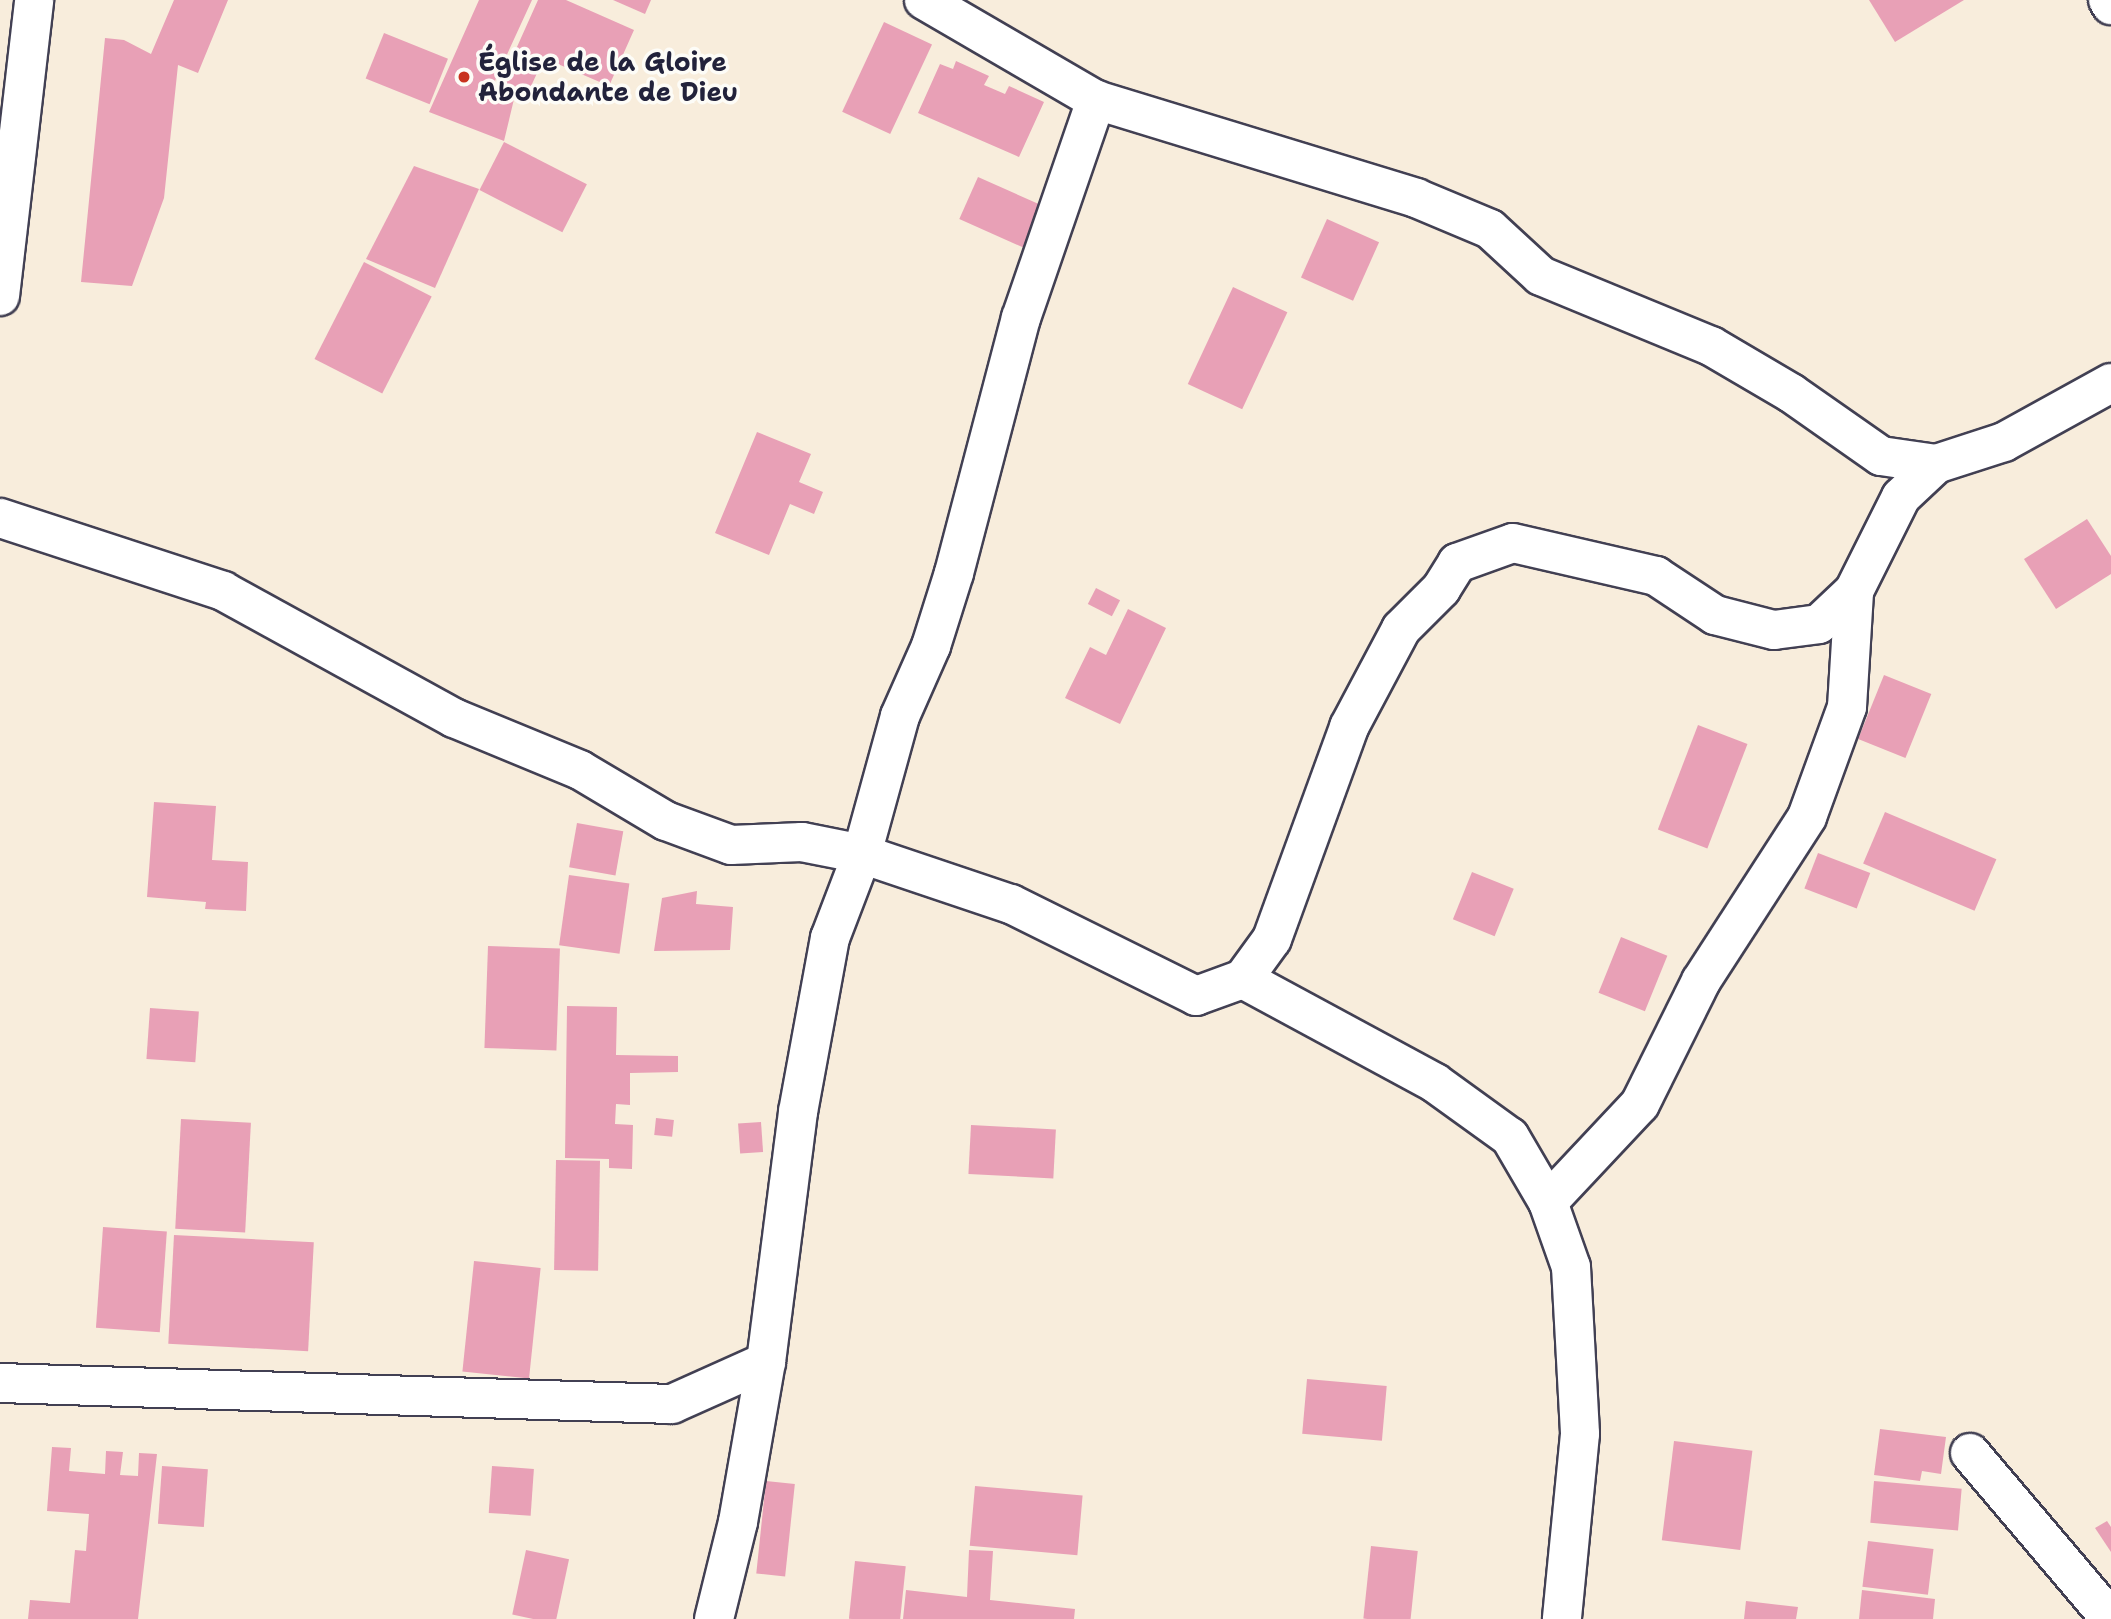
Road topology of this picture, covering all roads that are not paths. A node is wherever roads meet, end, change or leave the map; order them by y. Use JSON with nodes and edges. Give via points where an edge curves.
{"nodes":[{"id":1,"x":34,"y":0,"type":"edge"},
{"id":2,"x":924,"y":0,"type":"edge"},
{"id":3,"x":2108,"y":0,"type":"edge"},
{"id":4,"x":2111,"y":5,"type":"edge"},
{"id":5,"x":15,"y":44,"type":"edge"},
{"id":6,"x":1096,"y":100,"type":"junction"},
{"id":7,"x":0,"y":296,"type":"edge"},
{"id":8,"x":2111,"y":383,"type":"edge"},
{"id":9,"x":1936,"y":464,"type":"junction"},
{"id":10,"x":0,"y":518,"type":"edge"},
{"id":11,"x":1854,"y":591,"type":"junction"},
{"id":12,"x":862,"y":854,"type":"junction"},
{"id":13,"x":1242,"y":979,"type":"junction"},
{"id":14,"x":1548,"y":1202,"type":"junction"},
{"id":15,"x":766,"y":1362,"type":"junction"},
{"id":16,"x":0,"y":1383,"type":"edge"},
{"id":17,"x":1970,"y":1452,"type":"dead end"},
{"id":18,"x":714,"y":1619,"type":"edge"},
{"id":19,"x":1562,"y":1619,"type":"edge"},
{"id":20,"x":2111,"y":1619,"type":"edge"}],
"edges":[{"from":1,"to":5,"type":"street"},
{"from":2,"to":6,"type":"street"},
{"from":3,"to":4,"type":"street"},
{"from":5,"to":7,"type":"street"},
{"from":6,"to":9,"type":"street","via":[[1429,203],[1490,229],[1541,276],[1711,346],[1791,393],[1881,456]]},
{"from":6,"to":12,"type":"street","via":[[1021,318],[954,573],[931,646],[900,716]]},
{"from":8,"to":9,"type":"street","via":[[2004,442]]},
{"from":9,"to":11,"type":"street","via":[[1901,497]]},
{"from":10,"to":12,"type":"street","via":[[223,592],[454,718],[580,770],[666,821],[731,845],[802,842]]},
{"from":11,"to":13,"type":"street","via":[[1819,624],[1774,631],[1715,615],[1656,576],[1537,548],[1513,543],[1457,563],[1441,589],[1401,629],[1349,727],[1272,939]]},
{"from":11,"to":14,"type":"street","via":[[1847,707],[1807,817],[1701,981],[1640,1104]]},
{"from":12,"to":13,"type":"street","via":[[1011,904],[1196,996]]},
{"from":12,"to":15,"type":"street","via":[[830,938],[797,1112]]},
{"from":13,"to":14,"type":"street","via":[[1435,1083],[1510,1137]]},
{"from":14,"to":19,"type":"street","via":[[1571,1267],[1580,1434]]},
{"from":15,"to":16,"type":"street","via":[[672,1404]]},
{"from":15,"to":18,"type":"street","via":[[738,1522]]},
{"from":17,"to":20,"type":"street"}]}
